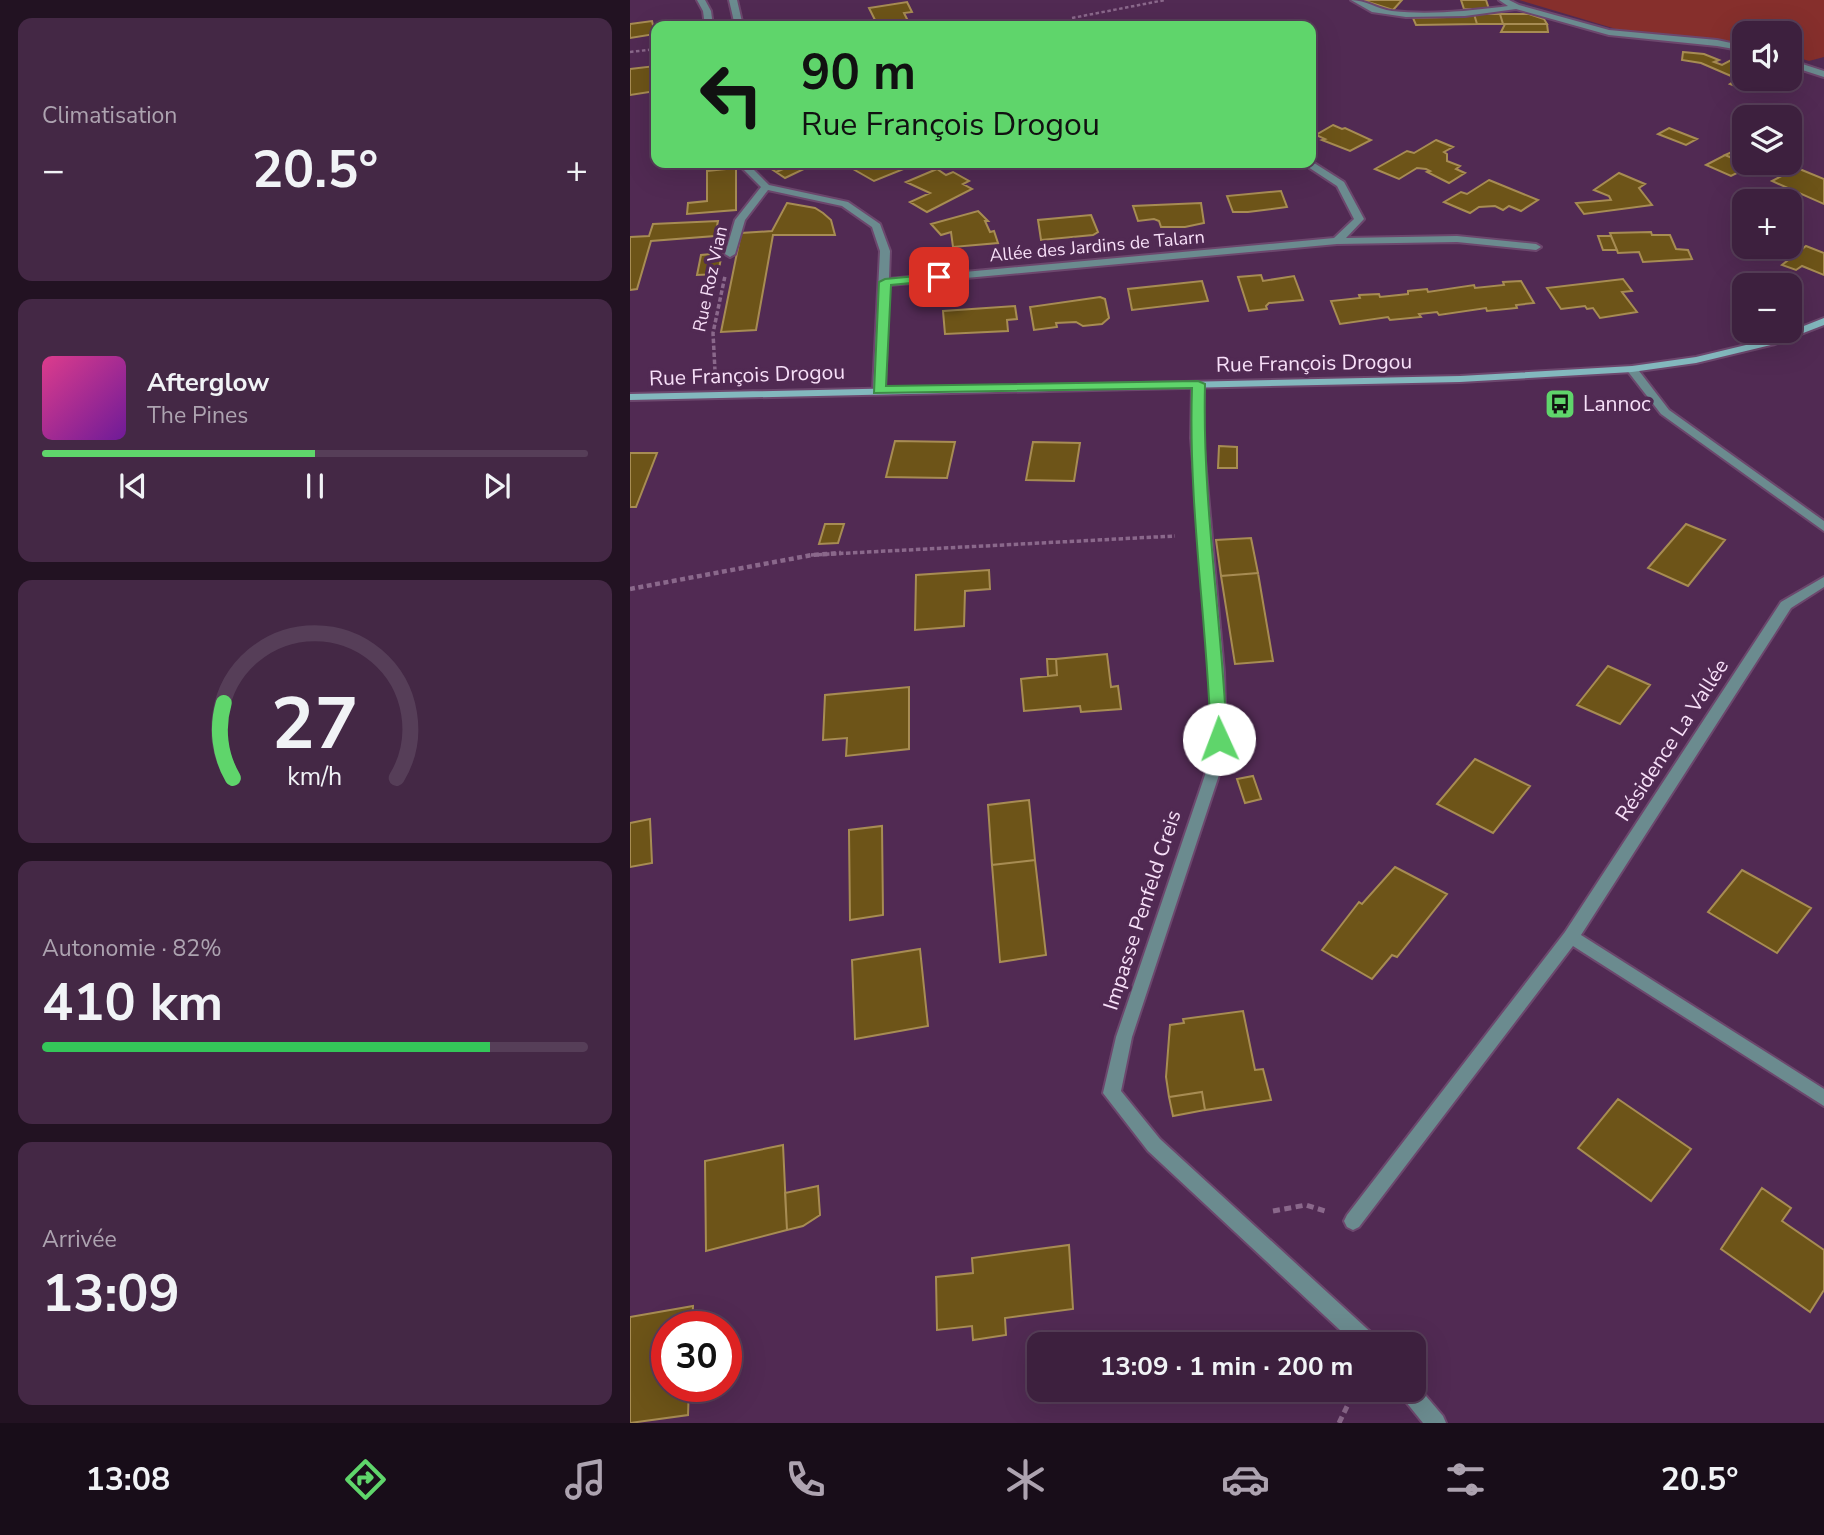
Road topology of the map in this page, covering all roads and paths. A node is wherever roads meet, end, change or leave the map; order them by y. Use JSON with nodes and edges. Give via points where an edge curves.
{"nodes":[{"id":1,"x":701,"y":0,"type":"edge"},
{"id":2,"x":733,"y":0,"type":"edge"},
{"id":3,"x":1166,"y":0,"type":"edge"},
{"id":4,"x":1355,"y":0,"type":"edge"},
{"id":5,"x":1503,"y":0,"type":"edge"},
{"id":6,"x":1516,"y":7,"type":"junction"},
{"id":7,"x":708,"y":21,"type":"edge"},
{"id":8,"x":738,"y":21,"type":"edge"},
{"id":9,"x":1065,"y":21,"type":"edge"},
{"id":10,"x":1732,"y":47,"type":"edge"},
{"id":11,"x":651,"y":50,"type":"edge"},
{"id":12,"x":630,"y":52,"type":"edge"},
{"id":13,"x":1802,"y":67,"type":"edge"},
{"id":14,"x":1824,"y":74,"type":"edge"},
{"id":15,"x":748,"y":168,"type":"edge"},
{"id":16,"x":1315,"y":168,"type":"edge"},
{"id":17,"x":766,"y":187,"type":"junction"},
{"id":18,"x":1337,"y":242,"type":"junction"},
{"id":19,"x":1536,"y":247,"type":"dead end"},
{"id":20,"x":730,"y":254,"type":"joint"},
{"id":21,"x":885,"y":282,"type":"junction"},
{"id":22,"x":1824,"y":321,"type":"edge"},
{"id":23,"x":1632,"y":369,"type":"junction"},
{"id":24,"x":716,"y":379,"type":"dead end"},
{"id":25,"x":1198,"y":384,"type":"junction"},
{"id":26,"x":879,"y":390,"type":"junction"},
{"id":27,"x":630,"y":397,"type":"edge"},
{"id":28,"x":1824,"y":527,"type":"edge"},
{"id":29,"x":1204,"y":534,"type":"junction"},
{"id":30,"x":1824,"y":580,"type":"edge"},
{"id":31,"x":630,"y":589,"type":"edge"},
{"id":32,"x":1571,"y":937,"type":"junction"},
{"id":33,"x":1824,"y":1098,"type":"edge"},
{"id":34,"x":1230,"y":1214,"type":"junction"},
{"id":35,"x":1353,"y":1221,"type":"joint"},
{"id":36,"x":1355,"y":1332,"type":"edge"},
{"id":37,"x":1349,"y":1402,"type":"edge"},
{"id":38,"x":1419,"y":1402,"type":"edge"},
{"id":39,"x":1339,"y":1423,"type":"edge"},
{"id":40,"x":1436,"y":1423,"type":"edge"}],
"edges":[{"from":1,"to":7,"type":"street"},
{"from":2,"to":8,"type":"street"},
{"from":3,"to":9,"type":"path"},
{"from":4,"to":6,"type":"street","via":[[1375,10],[1416,14]]},
{"from":5,"to":6,"type":"street"},
{"from":6,"to":10,"type":"street","via":[[1609,32]]},
{"from":11,"to":12,"type":"path"},
{"from":13,"to":14,"type":"street"},
{"from":15,"to":17,"type":"street"},
{"from":16,"to":18,"type":"street","via":[[1341,184],[1359,219]]},
{"from":17,"to":20,"type":"street","name":"Rue Roz Vian","via":[[740,220]]},
{"from":17,"to":21,"type":"street","via":[[845,204],[876,226],[885,251]]},
{"from":18,"to":19,"type":"street","name":"Allée des Jardins de Talarn","via":[[1457,239]]},
{"from":18,"to":21,"type":"street","name":"Allée des Jardins de Talarn"},
{"from":20,"to":24,"type":"path","name":"Rue Roz Vian","via":[[713,333]]},
{"from":21,"to":26,"type":"street"},
{"from":22,"to":23,"type":"street","name":"Rue François Drogou","via":[[1775,341]]},
{"from":23,"to":25,"type":"street","name":"Rue François Drogou","via":[[1460,379]]},
{"from":23,"to":28,"type":"street","via":[[1665,412]]},
{"from":25,"to":26,"type":"street","name":"Rue François Drogou"},
{"from":25,"to":29,"type":"street","name":"Impasse Penfeld Creis"},
{"from":26,"to":27,"type":"street","name":"Rue François Drogou"},
{"from":29,"to":31,"type":"path","via":[[812,555]]},
{"from":29,"to":34,"type":"street","name":"Impasse Penfeld Creis","via":[[1219,739],[1212,775],[1124,1037],[1112,1093],[1154,1145]]},
{"from":30,"to":32,"type":"street","name":"Résidence La Vallée","via":[[1786,605]]},
{"from":32,"to":33,"type":"street"},
{"from":32,"to":35,"type":"street","name":"Résidence La Vallée"},
{"from":34,"to":35,"type":"path","via":[[1306,1205]]},
{"from":34,"to":36,"type":"street","name":"Impasse Penfeld Creis"},
{"from":37,"to":39,"type":"path"},
{"from":38,"to":40,"type":"street"}]}
